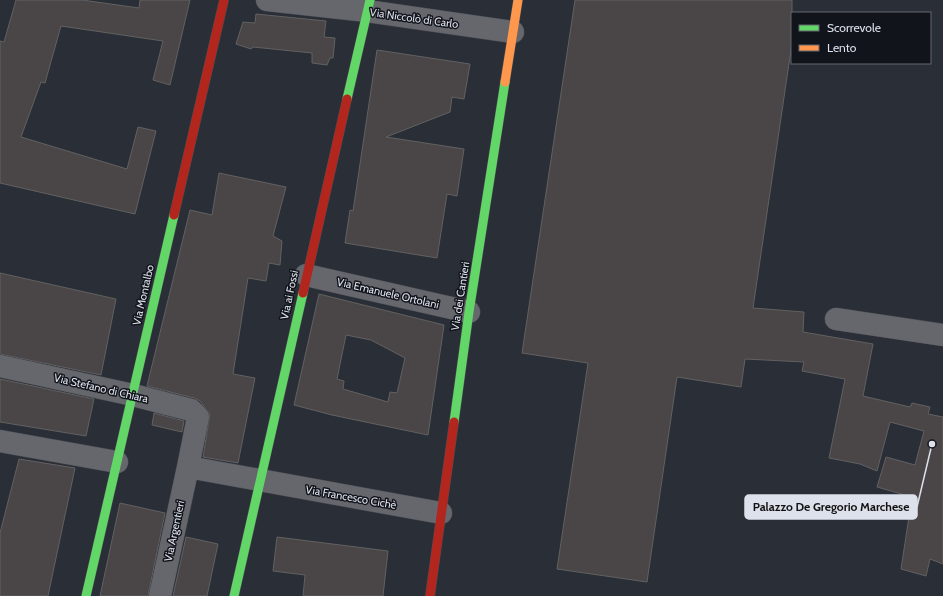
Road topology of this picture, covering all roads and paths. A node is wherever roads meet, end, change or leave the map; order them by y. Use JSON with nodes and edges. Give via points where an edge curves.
{"nodes":[{"id":1,"x":224,"y":0,"type":"edge"},
{"id":2,"x":266,"y":0,"type":"edge"},
{"id":3,"x":518,"y":0,"type":"edge"},
{"id":4,"x":368,"y":5,"type":"edge"},
{"id":5,"x":513,"y":32,"type":"junction"},
{"id":6,"x":306,"y":275,"type":"junction"},
{"id":7,"x":469,"y":312,"type":"junction"},
{"id":8,"x":836,"y":319,"type":"dead end"},
{"id":9,"x":943,"y":336,"type":"edge"},
{"id":10,"x":0,"y":366,"type":"edge"},
{"id":11,"x":133,"y":394,"type":"junction"},
{"id":12,"x":198,"y":416,"type":"joint"},
{"id":13,"x":1,"y":445,"type":"edge"},
{"id":14,"x":117,"y":462,"type":"junction"},
{"id":15,"x":188,"y":467,"type":"junction"},
{"id":16,"x":261,"y":481,"type":"junction"},
{"id":17,"x":441,"y":513,"type":"junction"},
{"id":18,"x":86,"y":596,"type":"edge"},
{"id":19,"x":160,"y":596,"type":"edge"},
{"id":20,"x":234,"y":596,"type":"edge"},
{"id":21,"x":430,"y":596,"type":"edge"}],
"edges":[{"from":1,"to":11,"type":"street","name":"Via Montalbo"},
{"from":2,"to":4,"type":"street","name":"Via Niccolò di Carlo"},
{"from":3,"to":5,"type":"street","name":"Via dei Cantieri"},
{"from":4,"to":5,"type":"street","name":"Via Niccolò di Carlo"},
{"from":4,"to":6,"type":"street","name":"Via ai Fossi"},
{"from":5,"to":7,"type":"street","name":"Via dei Cantieri"},
{"from":6,"to":7,"type":"street","name":"Via Emanuele Ortolani"},
{"from":6,"to":16,"type":"street","name":"Via ai Fossi"},
{"from":7,"to":17,"type":"street","name":"Via dei Cantieri"},
{"from":8,"to":9,"type":"street"},
{"from":10,"to":11,"type":"street","name":"Via Stefano di Chiara"},
{"from":11,"to":12,"type":"street","name":"Via Stefano di Chiara","via":[[191,410]]},
{"from":11,"to":14,"type":"street","name":"Via Montalbo"},
{"from":12,"to":15,"type":"street","name":"Via Argentieri"},
{"from":13,"to":14,"type":"street"},
{"from":14,"to":18,"type":"street","name":"Via Montalbo"},
{"from":15,"to":16,"type":"street","name":"Via Francesco Cichè"},
{"from":15,"to":19,"type":"street","name":"Via Argentieri"},
{"from":16,"to":17,"type":"street","name":"Via Francesco Cichè"},
{"from":16,"to":20,"type":"street","name":"Via ai Fossi"},
{"from":17,"to":21,"type":"street","name":"Via dei Cantieri"}]}
